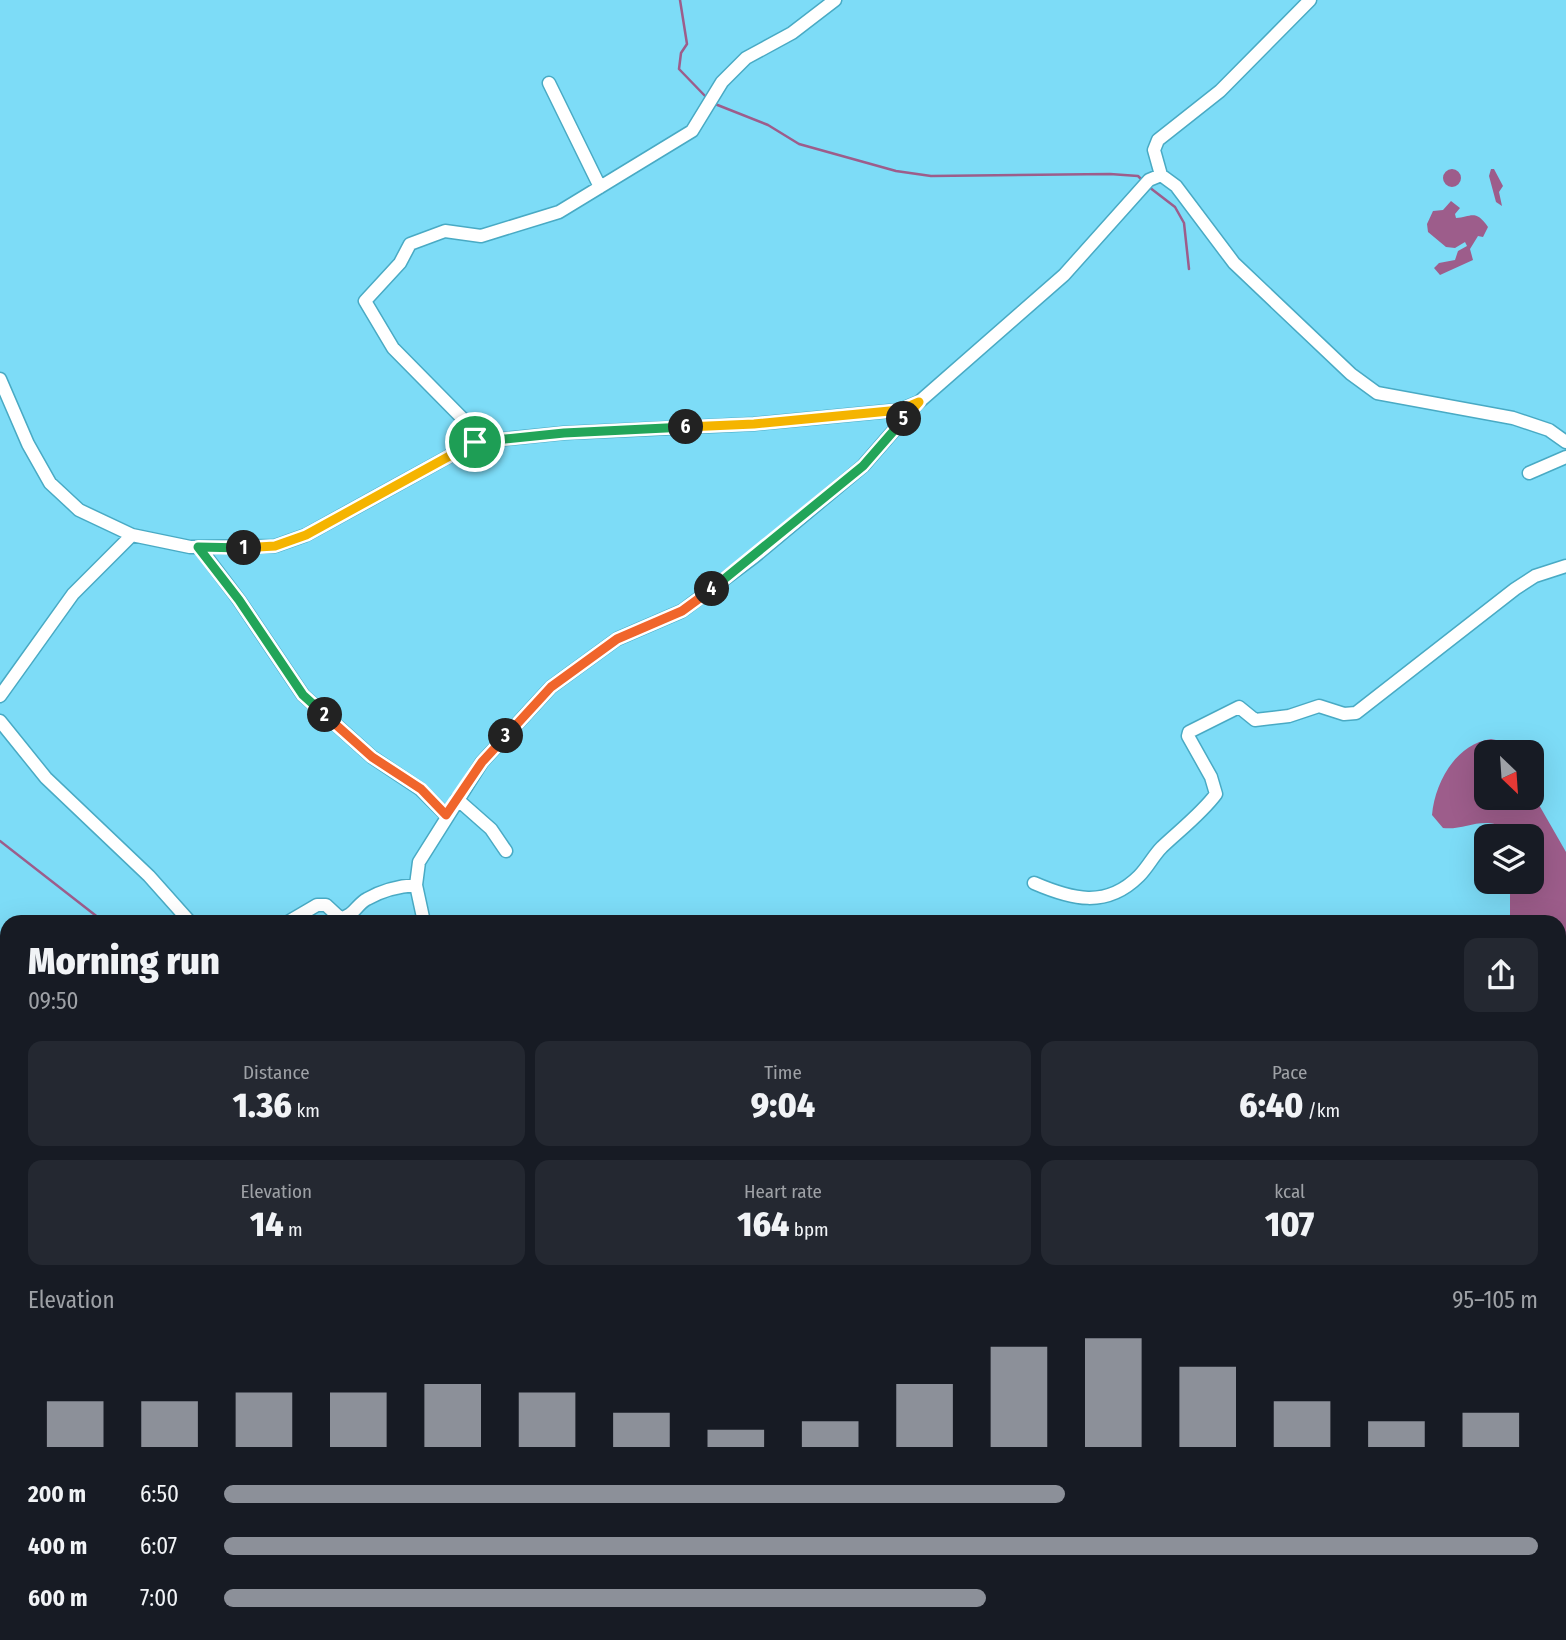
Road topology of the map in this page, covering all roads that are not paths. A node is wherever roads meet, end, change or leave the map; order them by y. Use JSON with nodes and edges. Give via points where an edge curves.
{"nodes":[{"id":1,"x":835,"y":0,"type":"edge"},
{"id":2,"x":1310,"y":0,"type":"edge"},
{"id":3,"x":550,"y":83,"type":"dead end"},
{"id":4,"x":1150,"y":181,"type":"junction"},
{"id":5,"x":600,"y":187,"type":"junction"},
{"id":6,"x":0,"y":379,"type":"edge"},
{"id":7,"x":919,"y":402,"type":"junction"},
{"id":8,"x":475,"y":442,"type":"junction"},
{"id":9,"x":1566,"y":442,"type":"edge"},
{"id":10,"x":1566,"y":457,"type":"edge"},
{"id":11,"x":1530,"y":473,"type":"dead end"},
{"id":12,"x":132,"y":535,"type":"junction"},
{"id":13,"x":198,"y":547,"type":"junction"},
{"id":14,"x":1566,"y":566,"type":"edge"},
{"id":15,"x":0,"y":695,"type":"edge"},
{"id":16,"x":0,"y":721,"type":"edge"},
{"id":17,"x":457,"y":799,"type":"junction"},
{"id":18,"x":446,"y":815,"type":"junction"},
{"id":19,"x":506,"y":851,"type":"dead end"},
{"id":20,"x":1034,"y":883,"type":"dead end"},
{"id":21,"x":416,"y":885,"type":"junction"},
{"id":22,"x":184,"y":915,"type":"edge"},
{"id":23,"x":300,"y":915,"type":"edge"},
{"id":24,"x":337,"y":915,"type":"edge"},
{"id":25,"x":349,"y":915,"type":"edge"},
{"id":26,"x":422,"y":915,"type":"edge"}],
"edges":[{"from":1,"to":5,"type":"street","via":[[792,33],[746,58],[722,82],[691,131]]},
{"from":2,"to":4,"type":"street","via":[[1220,91],[1158,140]]},
{"from":3,"to":5,"type":"street"},
{"from":4,"to":7,"type":"street","via":[[1064,275]]},
{"from":4,"to":9,"type":"street","via":[[1176,186],[1234,263],[1377,393],[1513,418],[1549,430]]},
{"from":5,"to":8,"type":"street","via":[[559,212],[481,236],[445,231],[410,244],[365,301],[393,348],[464,420]]},
{"from":6,"to":12,"type":"street","via":[[50,483],[79,510]]},
{"from":7,"to":8,"type":"street","via":[[900,410],[754,424]]},
{"from":7,"to":17,"type":"street","via":[[863,466],[754,558],[682,611],[617,639],[551,687],[482,762]]},
{"from":8,"to":13,"type":"street","via":[[306,535],[275,546]]},
{"from":10,"to":11,"type":"street"},
{"from":12,"to":13,"type":"street"},
{"from":12,"to":15,"type":"street","via":[[73,594]]},
{"from":13,"to":18,"type":"street","via":[[303,695],[372,757],[421,789]]},
{"from":14,"to":20,"type":"street","via":[[1535,576],[1515,589],[1356,713],[1319,706],[1255,720],[1239,707],[1189,732],[1216,794],[1152,857],[1137,879],[1114,892],[1084,900]]},
{"from":16,"to":22,"type":"street","via":[[46,778]]},
{"from":17,"to":18,"type":"street"},
{"from":17,"to":19,"type":"street","via":[[491,829]]},
{"from":18,"to":21,"type":"street","via":[[419,862]]},
{"from":21,"to":25,"type":"street","via":[[365,899]]},
{"from":21,"to":26,"type":"street"},
{"from":23,"to":24,"type":"street","via":[[317,905],[326,905]]}]}
